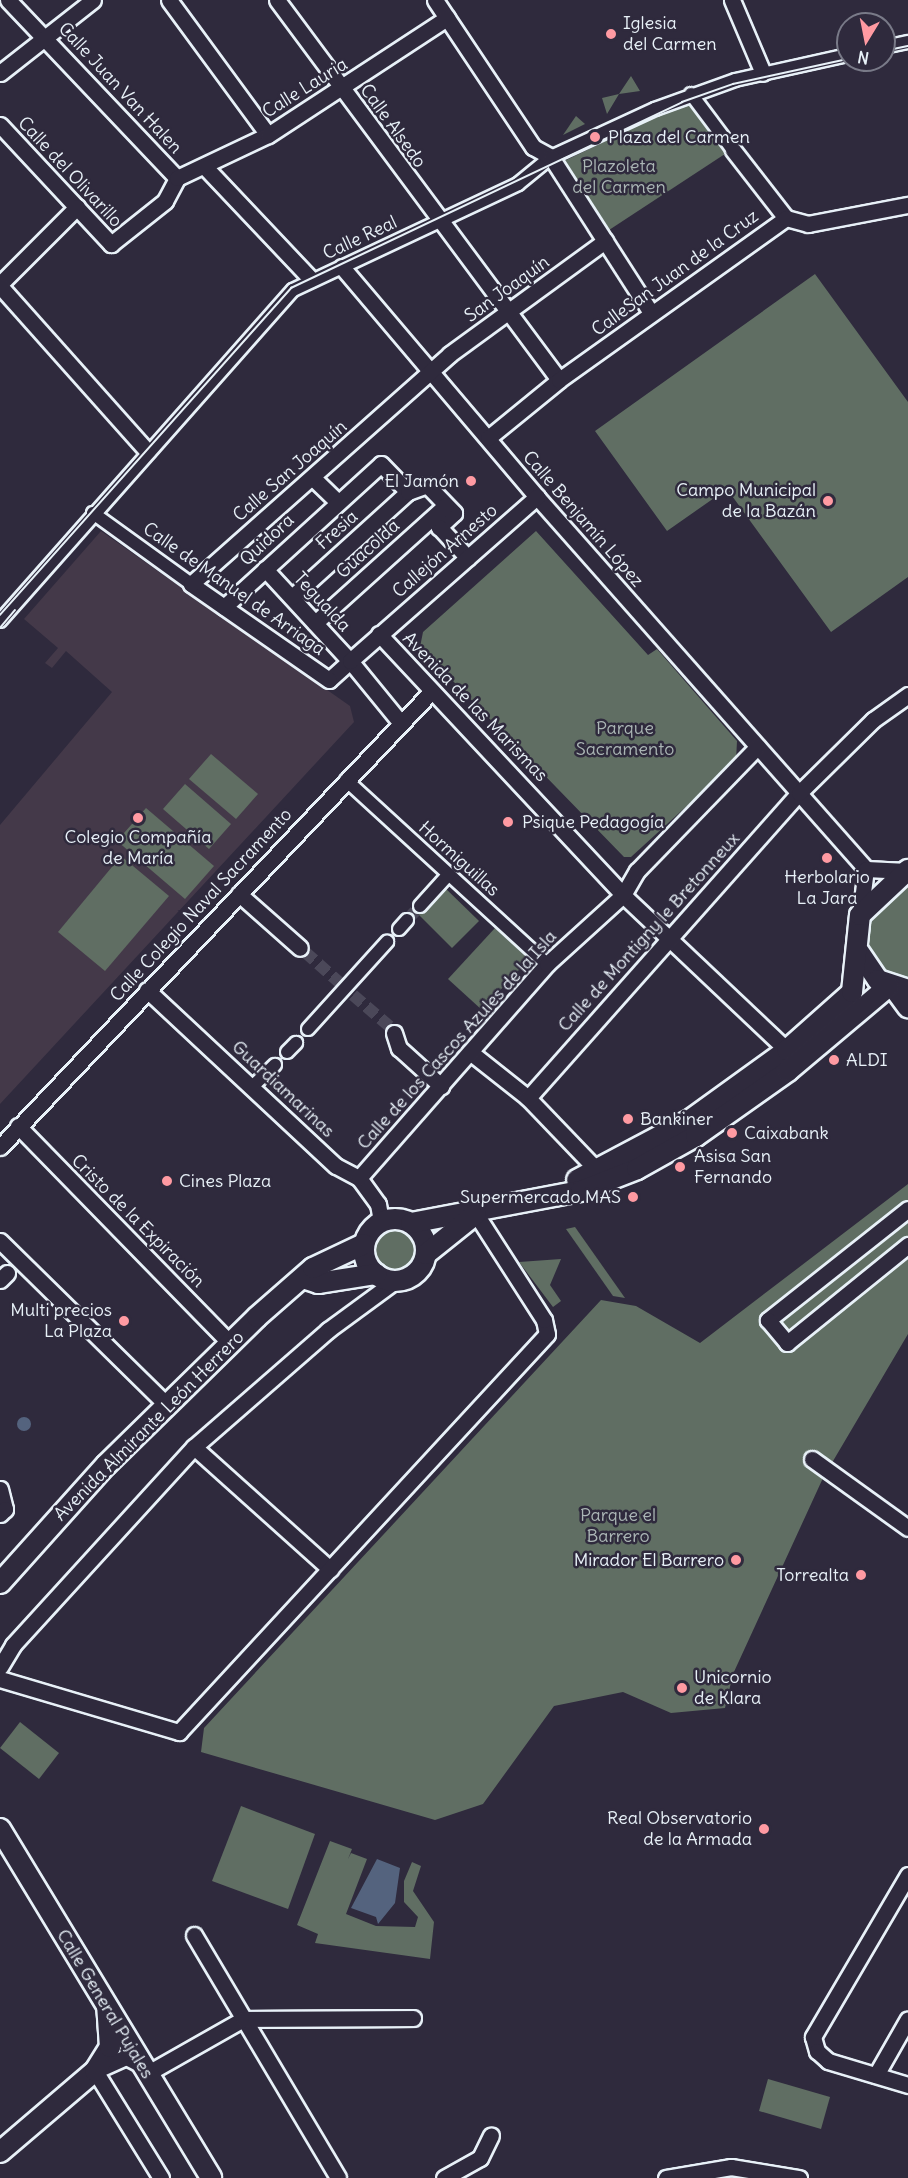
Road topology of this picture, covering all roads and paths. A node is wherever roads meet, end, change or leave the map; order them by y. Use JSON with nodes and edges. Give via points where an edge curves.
{"nodes":[{"id":1,"x":8,"y":0,"type":"edge"},
{"id":2,"x":93,"y":0,"type":"edge"},
{"id":3,"x":169,"y":0,"type":"edge"},
{"id":4,"x":277,"y":0,"type":"edge"},
{"id":5,"x":435,"y":0,"type":"edge"},
{"id":6,"x":732,"y":0,"type":"edge"},
{"id":7,"x":447,"y":18,"type":"junction"},
{"id":8,"x":45,"y":36,"type":"junction"},
{"id":9,"x":836,"y":58,"type":"edge"},
{"id":10,"x":0,"y":73,"type":"edge"},
{"id":11,"x":763,"y":73,"type":"junction"},
{"id":12,"x":343,"y":89,"type":"junction"},
{"id":13,"x":691,"y":94,"type":"junction"},
{"id":14,"x":0,"y":125,"type":"edge"},
{"id":15,"x":268,"y":135,"type":"junction"},
{"id":16,"x":732,"y":150,"type":"joint"},
{"id":17,"x":550,"y":158,"type":"junction"},
{"id":18,"x":205,"y":167,"type":"junction"},
{"id":19,"x":177,"y":178,"type":"junction"},
{"id":20,"x":908,"y":205,"type":"edge"},
{"id":21,"x":77,"y":207,"type":"junction"},
{"id":22,"x":786,"y":218,"type":"junction"},
{"id":23,"x":436,"y":219,"type":"junction"},
{"id":24,"x":605,"y":241,"type":"junction"},
{"id":25,"x":342,"y":267,"type":"junction"},
{"id":26,"x":311,"y":279,"type":"junction"},
{"id":27,"x":0,"y":285,"type":"edge"},
{"id":28,"x":509,"y":312,"type":"junction"},
{"id":29,"x":651,"y":314,"type":"junction"},
{"id":30,"x":433,"y":370,"type":"junction"},
{"id":31,"x":559,"y":380,"type":"junction"},
{"id":32,"x":416,"y":387,"type":"joint"},
{"id":33,"x":489,"y":438,"type":"junction"},
{"id":34,"x":147,"y":451,"type":"junction"},
{"id":35,"x":313,"y":478,"type":"junction"},
{"id":36,"x":408,"y":492,"type":"junction"},
{"id":37,"x":537,"y":497,"type":"junction"},
{"id":38,"x":338,"y":502,"type":"junction"},
{"id":39,"x":446,"y":504,"type":"junction"},
{"id":40,"x":93,"y":513,"type":"junction"},
{"id":41,"x":468,"y":558,"type":"junction"},
{"id":42,"x":265,"y":569,"type":"junction"},
{"id":43,"x":191,"y":584,"type":"junction"},
{"id":44,"x":292,"y":597,"type":"junction"},
{"id":45,"x":224,"y":607,"type":"junction"},
{"id":46,"x":0,"y":621,"type":"edge"},
{"id":47,"x":315,"y":623,"type":"junction"},
{"id":48,"x":380,"y":634,"type":"junction"},
{"id":49,"x":350,"y":661,"type":"junction"},
{"id":50,"x":432,"y":691,"type":"junction"},
{"id":51,"x":908,"y":695,"type":"edge"},
{"id":52,"x":400,"y":722,"type":"junction"},
{"id":53,"x":757,"y":747,"type":"junction"},
{"id":54,"x":346,"y":780,"type":"junction"},
{"id":55,"x":799,"y":793,"type":"junction"},
{"id":56,"x":866,"y":869,"type":"junction"},
{"id":57,"x":908,"y":871,"type":"edge"},
{"id":58,"x":449,"y":874,"type":"junction"},
{"id":59,"x":239,"y":894,"type":"junction"},
{"id":60,"x":623,"y":895,"type":"junction"},
{"id":61,"x":420,"y":906,"type":"tunnel mouth"},
{"id":62,"x":860,"y":915,"type":"junction"},
{"id":63,"x":668,"y":940,"type":"junction"},
{"id":64,"x":387,"y":942,"type":"dead end"},
{"id":65,"x":858,"y":949,"type":"junction"},
{"id":66,"x":302,"y":950,"type":"tunnel mouth"},
{"id":67,"x":547,"y":964,"type":"junction"},
{"id":68,"x":897,"y":988,"type":"edge"},
{"id":69,"x":147,"y":990,"type":"junction"},
{"id":70,"x":908,"y":1007,"type":"edge"},
{"id":71,"x":308,"y":1029,"type":"dead end"},
{"id":72,"x":392,"y":1029,"type":"tunnel mouth"},
{"id":73,"x":787,"y":1050,"type":"junction"},
{"id":74,"x":470,"y":1052,"type":"junction"},
{"id":75,"x":275,"y":1065,"type":"dead end"},
{"id":76,"x":441,"y":1086,"type":"junction"},
{"id":77,"x":252,"y":1087,"type":"junction"},
{"id":78,"x":528,"y":1098,"type":"junction"},
{"id":79,"x":18,"y":1126,"type":"junction"},
{"id":80,"x":0,"y":1147,"type":"edge"},
{"id":81,"x":597,"y":1170,"type":"junction"},
{"id":82,"x":359,"y":1178,"type":"junction"},
{"id":83,"x":564,"y":1191,"type":"junction"},
{"id":84,"x":908,"y":1209,"type":"edge"},
{"id":85,"x":476,"y":1214,"type":"junction"},
{"id":86,"x":381,"y":1221,"type":"junction"},
{"id":87,"x":411,"y":1223,"type":"junction"},
{"id":88,"x":0,"y":1241,"type":"edge"},
{"id":89,"x":364,"y":1244,"type":"junction"},
{"id":90,"x":908,"y":1245,"type":"edge"},
{"id":91,"x":426,"y":1254,"type":"junction"},
{"id":92,"x":376,"y":1275,"type":"junction"},
{"id":93,"x":306,"y":1279,"type":"junction"},
{"id":94,"x":395,"y":1281,"type":"junction"},
{"id":95,"x":230,"y":1343,"type":"junction"},
{"id":96,"x":166,"y":1404,"type":"junction"},
{"id":97,"x":194,"y":1448,"type":"junction"},
{"id":98,"x":812,"y":1459,"type":"dead end"},
{"id":99,"x":0,"y":1489,"type":"edge"},
{"id":100,"x":0,"y":1514,"type":"edge"},
{"id":101,"x":908,"y":1528,"type":"edge"},
{"id":102,"x":330,"y":1569,"type":"junction"},
{"id":103,"x":0,"y":1583,"type":"edge"},
{"id":104,"x":0,"y":1667,"type":"edge"},
{"id":105,"x":0,"y":1680,"type":"edge"},
{"id":106,"x":0,"y":1829,"type":"edge"},
{"id":107,"x":908,"y":1875,"type":"edge"},
{"id":108,"x":194,"y":1935,"type":"dead end"},
{"id":109,"x":107,"y":2008,"type":"junction"},
{"id":110,"x":413,"y":2018,"type":"dead end"},
{"id":111,"x":243,"y":2019,"type":"junction"},
{"id":112,"x":908,"y":2019,"type":"edge"},
{"id":113,"x":95,"y":2071,"type":"junction"},
{"id":114,"x":147,"y":2072,"type":"junction"},
{"id":115,"x":876,"y":2075,"type":"junction"},
{"id":116,"x":908,"y":2085,"type":"edge"},
{"id":117,"x":491,"y":2135,"type":"dead end"},
{"id":118,"x":0,"y":2152,"type":"edge"},
{"id":119,"x":161,"y":2178,"type":"edge"},
{"id":120,"x":210,"y":2178,"type":"edge"},
{"id":121,"x":338,"y":2178,"type":"edge"},
{"id":122,"x":444,"y":2178,"type":"edge"},
{"id":123,"x":666,"y":2178,"type":"edge"},
{"id":124,"x":800,"y":2178,"type":"edge"}],
"edges":[{"from":1,"to":8,"type":"street","name":"Calle Juan Van Halen"},
{"from":2,"to":8,"type":"street"},
{"from":3,"to":15,"type":"street"},
{"from":4,"to":12,"type":"street","name":"Calle Alsedo"},
{"from":5,"to":7,"type":"street"},
{"from":6,"to":11,"type":"street"},
{"from":7,"to":12,"type":"street","name":"Calle Lauria"},
{"from":7,"to":17,"type":"street","via":[[532,147]]},
{"from":8,"to":10,"type":"street"},
{"from":8,"to":19,"type":"street","name":"Calle Juan Van Halen"},
{"from":9,"to":11,"type":"street","name":"Calle Real"},
{"from":11,"to":13,"type":"street","name":"Calle Real"},
{"from":12,"to":15,"type":"street","name":"Calle Lauria"},
{"from":12,"to":23,"type":"street","name":"Calle Alsedo"},
{"from":13,"to":16,"type":"street"},
{"from":13,"to":17,"type":"street","name":"Calle Real"},
{"from":14,"to":21,"type":"street","name":"Calle del Olivarillo"},
{"from":15,"to":18,"type":"street","name":"Calle Lauria","via":[[243,143]]},
{"from":16,"to":22,"type":"street"},
{"from":17,"to":23,"type":"street","name":"Calle Real","via":[[518,184]]},
{"from":17,"to":24,"type":"street"},
{"from":18,"to":19,"type":"street","name":"Calle Lauria"},
{"from":18,"to":26,"type":"street"},
{"from":19,"to":21,"type":"street","name":"Calle del Olivarillo","via":[[165,201],[111,244]]},
{"from":20,"to":22,"type":"street","name":"CalleSan Juan de la Cruz","via":[[808,224]]},
{"from":21,"to":27,"type":"street"},
{"from":22,"to":29,"type":"street","name":"CalleSan Juan de la Cruz"},
{"from":23,"to":25,"type":"street","name":"Calle Real"},
{"from":23,"to":28,"type":"street","name":"Calle Alsedo"},
{"from":24,"to":28,"type":"street","name":"San Joaquín"},
{"from":24,"to":29,"type":"street"},
{"from":25,"to":26,"type":"street","name":"Calle Real"},
{"from":25,"to":30,"type":"street","name":"Calle Benjamín López"},
{"from":26,"to":34,"type":"street","name":"Calle Real","via":[[293,290]]},
{"from":27,"to":34,"type":"street"},
{"from":28,"to":30,"type":"street","name":"San Joaquín"},
{"from":28,"to":31,"type":"street","name":"Calle Alsedo"},
{"from":29,"to":31,"type":"street","name":"CalleSan Juan de la Cruz"},
{"from":30,"to":32,"type":"street","name":"San Joaquín"},
{"from":30,"to":33,"type":"street","name":"Calle Benjamín López"},
{"from":31,"to":33,"type":"street","name":"CalleSan Juan de la Cruz"},
{"from":32,"to":35,"type":"street","name":"Calle San Joaquín"},
{"from":33,"to":37,"type":"street","name":"Calle Benjamín López"},
{"from":34,"to":40,"type":"street","name":"Calle Real"},
{"from":35,"to":38,"type":"street"},
{"from":35,"to":43,"type":"street","name":"Calle San Joaquín"},
{"from":36,"to":38,"type":"street","name":"Quidora","via":[[381,464]]},
{"from":36,"to":39,"type":"street","via":[[427,485]]},
{"from":36,"to":44,"type":"street","name":"Fresia"},
{"from":37,"to":41,"type":"street","name":"Callejón Arnesto"},
{"from":37,"to":53,"type":"street","name":"Calle Benjamín López"},
{"from":38,"to":42,"type":"street","name":"Quidora"},
{"from":39,"to":41,"type":"street","via":[[454,513],[439,527]]},
{"from":39,"to":47,"type":"street","name":"Guacolda"},
{"from":40,"to":43,"type":"street","name":"Calle de Manuel de Arriaga"},
{"from":40,"to":46,"type":"street","name":"Calle Real"},
{"from":41,"to":48,"type":"street","name":"Callejón Arnesto"},
{"from":42,"to":44,"type":"street","name":"Tegualda"},
{"from":42,"to":45,"type":"street","name":"Quidora"},
{"from":43,"to":45,"type":"street","name":"Calle de Manuel de Arriaga"},
{"from":44,"to":47,"type":"street","name":"Tegualda"},
{"from":45,"to":49,"type":"street","name":"Calle de Manuel de Arriaga","via":[[329,680]]},
{"from":47,"to":49,"type":"street","name":"Tegualda"},
{"from":48,"to":49,"type":"street","name":"Avenida de las Marismas"},
{"from":48,"to":50,"type":"street","name":"Avenida de las Marismas"},
{"from":49,"to":52,"type":"street"},
{"from":50,"to":52,"type":"street","name":"Calle Colegio Naval Sacramento"},
{"from":50,"to":60,"type":"street","name":"Avenida de las Marismas"},
{"from":51,"to":55,"type":"street","name":"Calle de Montigny le Bretonneux","via":[[873,720]]},
{"from":52,"to":54,"type":"street","name":"Calle Colegio Naval Sacramento"},
{"from":53,"to":55,"type":"street","name":"Calle Benjamín López"},
{"from":53,"to":60,"type":"street","name":"Calle de los Cascos Azules de la Isla","via":[[637,871]]},
{"from":54,"to":58,"type":"street","name":"Hormiguillas"},
{"from":54,"to":59,"type":"street","name":"Calle Colegio Naval Sacramento"},
{"from":55,"to":56,"type":"street","name":"Calle Benjamín López"},
{"from":55,"to":63,"type":"street","name":"Calle de Montigny le Bretonneux"},
{"from":56,"to":57,"type":"street"},
{"from":56,"to":62,"type":"street"},
{"from":57,"to":62,"type":"street"},
{"from":58,"to":61,"type":"street"},
{"from":58,"to":67,"type":"street","name":"Hormiguillas"},
{"from":59,"to":66,"type":"street"},
{"from":59,"to":69,"type":"street","name":"Calle Colegio Naval Sacramento"},
{"from":60,"to":63,"type":"street","name":"Avenida de las Marismas"},
{"from":60,"to":67,"type":"street","name":"Calle de los Cascos Azules de la Isla"},
{"from":62,"to":65,"type":"street"},
{"from":63,"to":73,"type":"street","name":"Avenida de las Marismas"},
{"from":63,"to":78,"type":"street","name":"Calle de Montigny le Bretonneux"},
{"from":64,"to":71,"type":"street"},
{"from":65,"to":68,"type":"street","via":[[866,969]]},
{"from":65,"to":73,"type":"street","via":[[852,992]]},
{"from":67,"to":74,"type":"street","name":"Calle de los Cascos Azules de la Isla"},
{"from":68,"to":70,"type":"street"},
{"from":68,"to":83,"type":"street","via":[[696,1136],[637,1168],[581,1191]]},
{"from":69,"to":77,"type":"street","name":"Guardiamarinas"},
{"from":69,"to":79,"type":"street","name":"Calle Colegio Naval Sacramento"},
{"from":72,"to":76,"type":"street","via":[[399,1048]]},
{"from":73,"to":81,"type":"street","via":[[690,1120]]},
{"from":74,"to":76,"type":"street","name":"Calle de los Cascos Azules de la Isla"},
{"from":74,"to":78,"type":"street"},
{"from":75,"to":77,"type":"street"},
{"from":76,"to":82,"type":"street","name":"Calle de los Cascos Azules de la Isla"},
{"from":77,"to":82,"type":"street","name":"Guardiamarinas","via":[[336,1166]]},
{"from":78,"to":81,"type":"street"},
{"from":79,"to":80,"type":"street","name":"Calle Colegio Naval Sacramento"},
{"from":79,"to":95,"type":"street","name":"Cristo de la Expiración"},
{"from":81,"to":83,"type":"street"},
{"from":82,"to":86,"type":"street","name":"Guardiamarinas","via":[[378,1204]]},
{"from":83,"to":85,"type":"street"},
{"from":84,"to":90,"type":"street","via":[[768,1320],[787,1343]]},
{"from":85,"to":87,"type":"street"},
{"from":85,"to":91,"type":"street"},
{"from":85,"to":102,"type":"street","via":[[544,1320],[548,1334]]},
{"from":86,"to":87,"type":"street"},
{"from":86,"to":89,"type":"street"},
{"from":87,"to":91,"type":"street","via":[[423,1236]]},
{"from":88,"to":96,"type":"street"},
{"from":89,"to":92,"type":"street","via":[[365,1261]]},
{"from":89,"to":93,"type":"street","name":"Avenida Almirante León Herrero","via":[[313,1268]]},
{"from":91,"to":94,"type":"street","via":[[413,1275]]},
{"from":92,"to":93,"type":"street","via":[[318,1283]]},
{"from":92,"to":94,"type":"street"},
{"from":93,"to":95,"type":"street","name":"Avenida Almirante León Herrero"},
{"from":94,"to":97,"type":"street","via":[[328,1330]]},
{"from":95,"to":96,"type":"street","name":"Avenida Almirante León Herrero"},
{"from":96,"to":103,"type":"street","name":"Avenida Almirante León Herrero"},
{"from":97,"to":102,"type":"street"},
{"from":97,"to":104,"type":"street","via":[[13,1645]]},
{"from":98,"to":101,"type":"street"},
{"from":99,"to":100,"type":"street","via":[[4,1509]]},
{"from":102,"to":105,"type":"street","via":[[178,1732]]},
{"from":106,"to":109,"type":"street","name":"Calle General Pujales"},
{"from":107,"to":115,"type":"street","via":[[813,2037],[817,2051],[828,2061]]},
{"from":108,"to":111,"type":"street"},
{"from":109,"to":113,"type":"street","via":[[110,2047]]},
{"from":109,"to":114,"type":"street","name":"Calle General Pujales"},
{"from":110,"to":111,"type":"street"},
{"from":111,"to":114,"type":"street"},
{"from":111,"to":121,"type":"street"},
{"from":112,"to":115,"type":"street"},
{"from":113,"to":114,"type":"street","via":[[126,2057]]},
{"from":113,"to":118,"type":"street"},
{"from":113,"to":119,"type":"street"},
{"from":114,"to":120,"type":"street","name":"Calle General Pujales"},
{"from":115,"to":116,"type":"street"},
{"from":117,"to":122,"type":"street","via":[[480,2158]]},
{"from":123,"to":124,"type":"street","via":[[731,2167]]}]}
